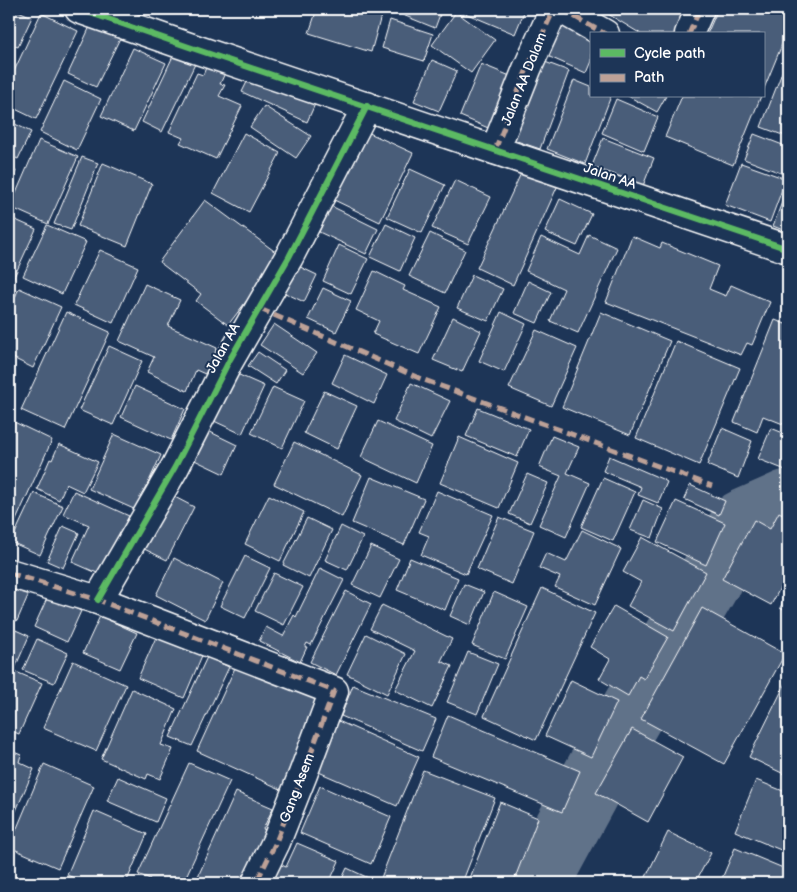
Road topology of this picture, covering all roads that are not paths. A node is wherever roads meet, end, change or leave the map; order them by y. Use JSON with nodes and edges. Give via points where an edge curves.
{"nodes":[{"id":1,"x":79,"y":9,"type":"edge"},
{"id":2,"x":554,"y":9,"type":"edge"},
{"id":3,"x":561,"y":9,"type":"edge"},
{"id":4,"x":700,"y":9,"type":"edge"},
{"id":5,"x":601,"y":32,"type":"edge"},
{"id":6,"x":690,"y":32,"type":"edge"},
{"id":7,"x":367,"y":106,"type":"junction"},
{"id":8,"x":495,"y":150,"type":"junction"},
{"id":9,"x":788,"y":249,"type":"edge"},
{"id":10,"x":9,"y":573,"type":"edge"},
{"id":11,"x":98,"y":600,"type":"junction"},
{"id":12,"x":256,"y":883,"type":"edge"}],
"edges":[{"from":1,"to":7,"type":"street","name":"Jalan AA"},
{"from":2,"to":8,"type":"street","name":"Jalan AA Dalam"},
{"from":3,"to":5,"type":"street"},
{"from":4,"to":6,"type":"street"},
{"from":7,"to":8,"type":"street","name":"Jalan AA"},
{"from":7,"to":11,"type":"street","name":"Jalan AA","via":[[289,258]]},
{"from":8,"to":9,"type":"street","name":"Jalan AA"},
{"from":10,"to":11,"type":"street"},
{"from":11,"to":12,"type":"street","name":"Gang Asem","via":[[334,690],[276,842]]}]}
